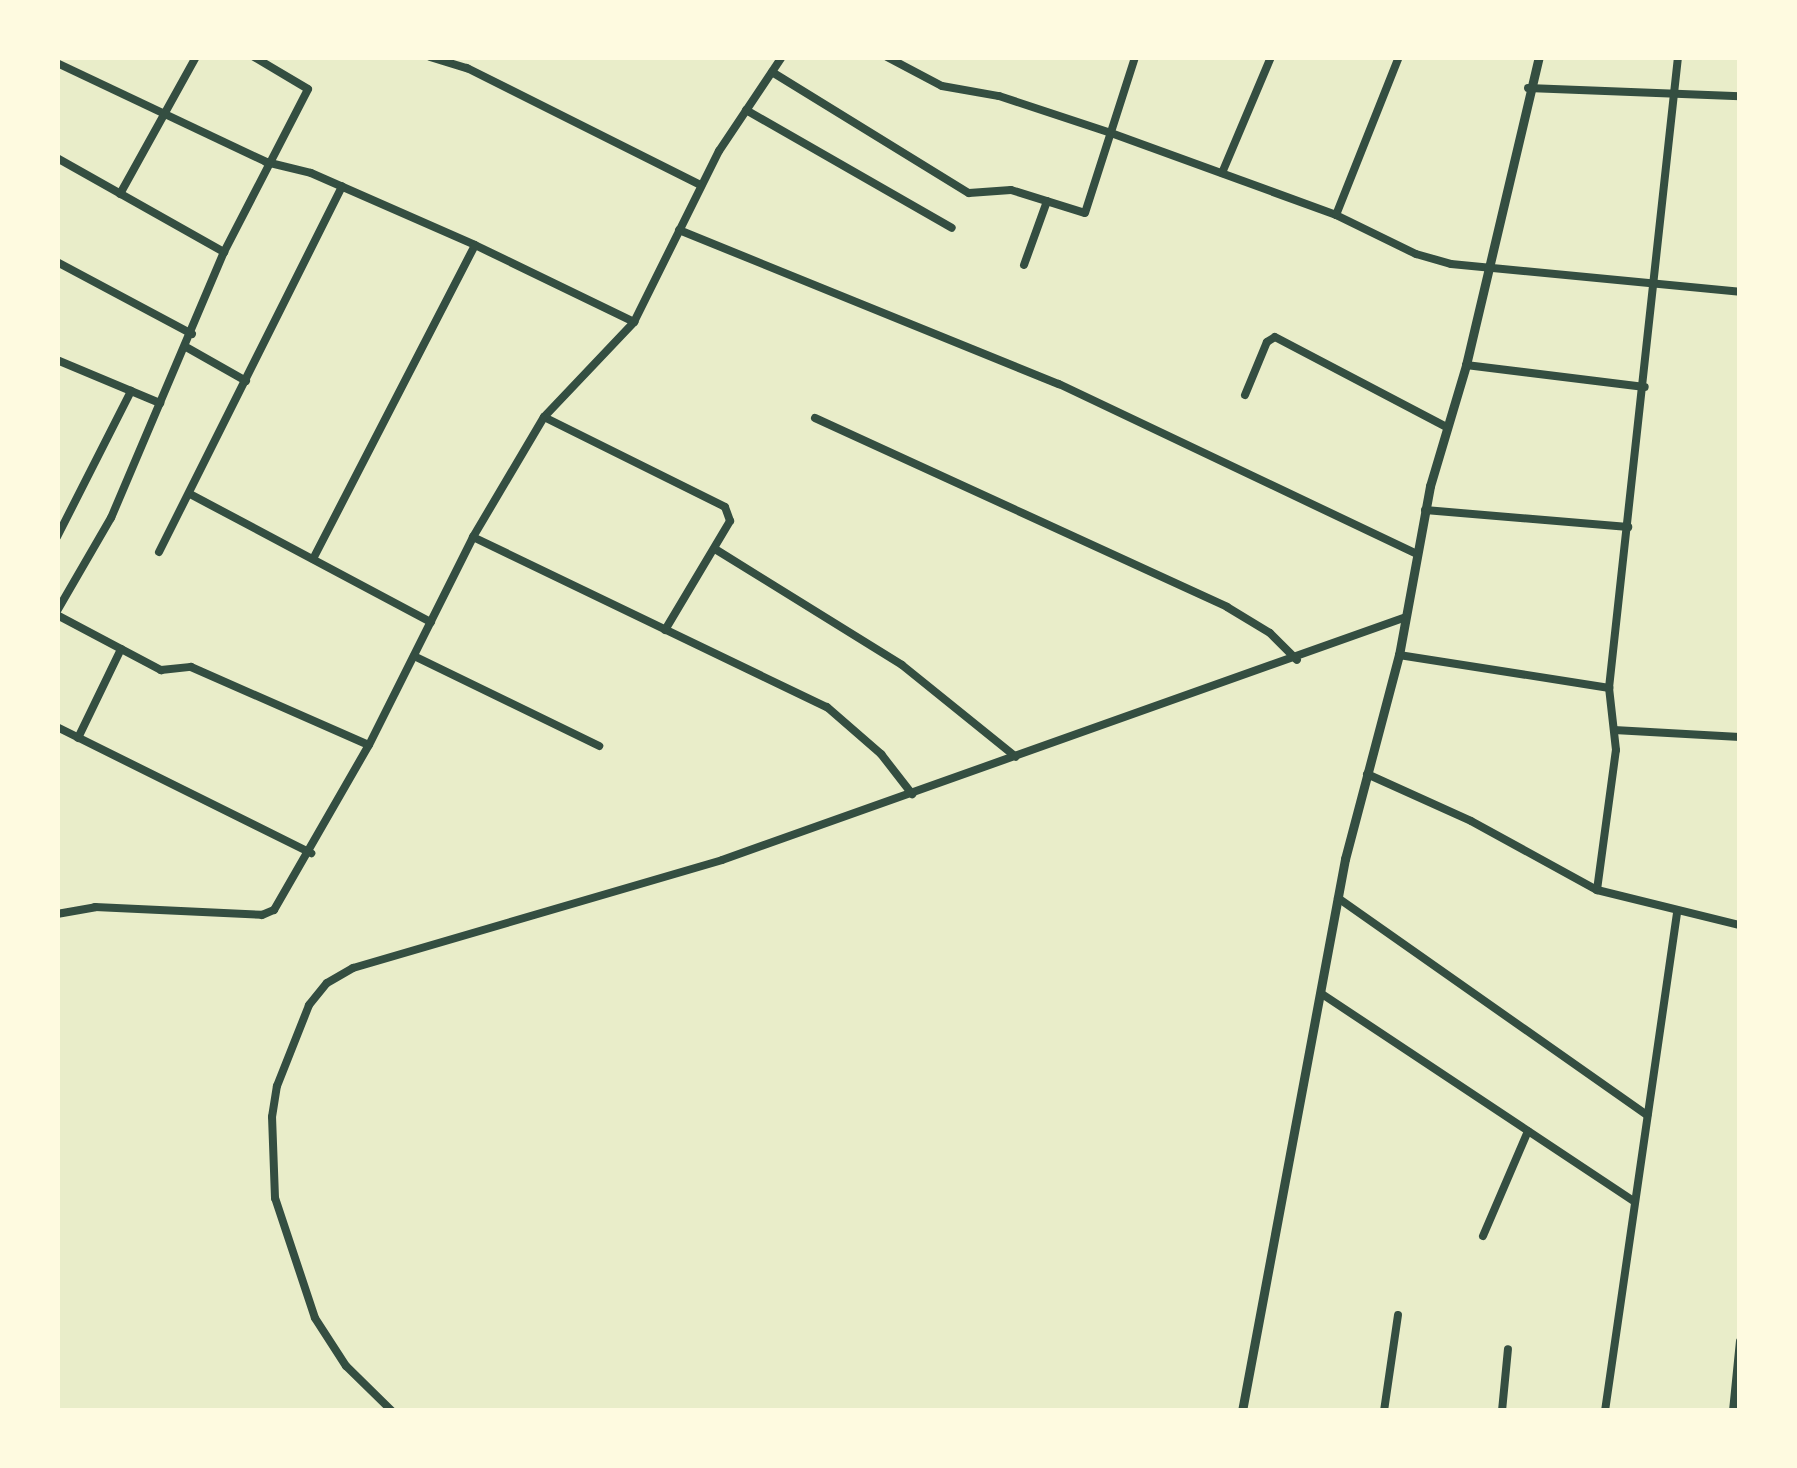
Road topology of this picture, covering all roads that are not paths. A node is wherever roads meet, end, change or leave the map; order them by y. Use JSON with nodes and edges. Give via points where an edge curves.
{"nodes":[{"id":1,"x":196,"y":57,"type":"edge"},
{"id":2,"x":254,"y":57,"type":"edge"},
{"id":3,"x":430,"y":57,"type":"edge"},
{"id":4,"x":782,"y":57,"type":"edge"},
{"id":5,"x":887,"y":57,"type":"edge"},
{"id":6,"x":1135,"y":57,"type":"edge"},
{"id":7,"x":1271,"y":57,"type":"edge"},
{"id":8,"x":1399,"y":57,"type":"edge"},
{"id":9,"x":1539,"y":57,"type":"edge"},
{"id":10,"x":1678,"y":57,"type":"edge"},
{"id":11,"x":58,"y":60,"type":"edge"},
{"id":12,"x":772,"y":72,"type":"junction"},
{"id":13,"x":1528,"y":88,"type":"junction"},
{"id":14,"x":1676,"y":90,"type":"junction"},
{"id":15,"x":1740,"y":96,"type":"edge"},
{"id":16,"x":746,"y":110,"type":"junction"},
{"id":17,"x":164,"y":114,"type":"junction"},
{"id":18,"x":1111,"y":133,"type":"junction"},
{"id":19,"x":61,"y":160,"type":"edge"},
{"id":20,"x":266,"y":162,"type":"junction"},
{"id":21,"x":1222,"y":173,"type":"junction"},
{"id":22,"x":57,"y":176,"type":"edge"},
{"id":23,"x":701,"y":185,"type":"junction"},
{"id":24,"x":342,"y":186,"type":"junction"},
{"id":25,"x":120,"y":194,"type":"junction"},
{"id":26,"x":1047,"y":201,"type":"junction"},
{"id":27,"x":1336,"y":214,"type":"junction"},
{"id":28,"x":952,"y":228,"type":"dead end"},
{"id":29,"x":679,"y":230,"type":"junction"},
{"id":30,"x":475,"y":245,"type":"junction"},
{"id":31,"x":224,"y":253,"type":"junction"},
{"id":32,"x":57,"y":262,"type":"edge"},
{"id":33,"x":1024,"y":265,"type":"dead end"},
{"id":34,"x":1485,"y":269,"type":"junction"},
{"id":35,"x":1658,"y":284,"type":"junction"},
{"id":36,"x":1740,"y":292,"type":"edge"},
{"id":37,"x":634,"y":322,"type":"junction"},
{"id":38,"x":192,"y":334,"type":"junction"},
{"id":39,"x":186,"y":347,"type":"junction"},
{"id":40,"x":57,"y":360,"type":"edge"},
{"id":41,"x":1466,"y":365,"type":"junction"},
{"id":42,"x":246,"y":381,"type":"junction"},
{"id":43,"x":1645,"y":387,"type":"junction"},
{"id":44,"x":130,"y":391,"type":"junction"},
{"id":45,"x":1245,"y":394,"type":"dead end"},
{"id":46,"x":160,"y":403,"type":"junction"},
{"id":47,"x":544,"y":417,"type":"junction"},
{"id":48,"x":815,"y":418,"type":"dead end"},
{"id":49,"x":1448,"y":428,"type":"junction"},
{"id":50,"x":190,"y":494,"type":"junction"},
{"id":51,"x":1425,"y":510,"type":"junction"},
{"id":52,"x":1628,"y":527,"type":"junction"},
{"id":53,"x":57,"y":537,"type":"edge"},
{"id":54,"x":472,"y":537,"type":"junction"},
{"id":55,"x":715,"y":549,"type":"junction"},
{"id":56,"x":159,"y":553,"type":"dead end"},
{"id":57,"x":1417,"y":554,"type":"junction"},
{"id":58,"x":313,"y":559,"type":"junction"},
{"id":59,"x":57,"y":613,"type":"edge"},
{"id":60,"x":1408,"y":616,"type":"junction"},
{"id":61,"x":431,"y":622,"type":"junction"},
{"id":62,"x":665,"y":630,"type":"junction"},
{"id":63,"x":122,"y":650,"type":"junction"},
{"id":64,"x":414,"y":656,"type":"junction"},
{"id":65,"x":1399,"y":656,"type":"junction"},
{"id":66,"x":1297,"y":660,"type":"junction"},
{"id":67,"x":1609,"y":688,"type":"junction"},
{"id":68,"x":57,"y":727,"type":"edge"},
{"id":69,"x":1615,"y":730,"type":"junction"},
{"id":70,"x":1740,"y":737,"type":"edge"},
{"id":71,"x":78,"y":738,"type":"junction"},
{"id":72,"x":369,"y":746,"type":"junction"},
{"id":73,"x":599,"y":746,"type":"dead end"},
{"id":74,"x":1016,"y":757,"type":"junction"},
{"id":75,"x":1367,"y":774,"type":"junction"},
{"id":76,"x":912,"y":794,"type":"junction"},
{"id":77,"x":311,"y":854,"type":"junction"},
{"id":78,"x":1597,"y":890,"type":"junction"},
{"id":79,"x":1337,"y":897,"type":"junction"},
{"id":80,"x":1677,"y":913,"type":"junction"},
{"id":81,"x":57,"y":914,"type":"edge"},
{"id":82,"x":1740,"y":925,"type":"edge"},
{"id":83,"x":1322,"y":994,"type":"junction"},
{"id":84,"x":1647,"y":1115,"type":"junction"},
{"id":85,"x":1528,"y":1131,"type":"junction"},
{"id":86,"x":1634,"y":1201,"type":"junction"},
{"id":87,"x":1483,"y":1236,"type":"dead end"},
{"id":88,"x":1398,"y":1315,"type":"dead end"},
{"id":89,"x":1740,"y":1341,"type":"edge"},
{"id":90,"x":1508,"y":1348,"type":"dead end"},
{"id":91,"x":392,"y":1411,"type":"edge"},
{"id":92,"x":1242,"y":1411,"type":"edge"},
{"id":93,"x":1384,"y":1411,"type":"edge"},
{"id":94,"x":1502,"y":1411,"type":"edge"},
{"id":95,"x":1605,"y":1411,"type":"edge"},
{"id":96,"x":1733,"y":1411,"type":"edge"}],
"edges":[{"from":1,"to":17,"type":"street"},
{"from":2,"to":20,"type":"street","via":[[308,87]]},
{"from":3,"to":23,"type":"street"},
{"from":4,"to":12,"type":"street"},
{"from":5,"to":18,"type":"street","via":[[942,86]]},
{"from":6,"to":18,"type":"street"},
{"from":7,"to":21,"type":"street"},
{"from":8,"to":27,"type":"street"},
{"from":9,"to":13,"type":"street"},
{"from":10,"to":14,"type":"street"},
{"from":11,"to":17,"type":"street"},
{"from":12,"to":16,"type":"street"},
{"from":12,"to":26,"type":"street","via":[[969,193],[1011,190]]},
{"from":13,"to":14,"type":"street"},
{"from":13,"to":34,"type":"street"},
{"from":14,"to":15,"type":"street"},
{"from":14,"to":35,"type":"street"},
{"from":16,"to":23,"type":"street"},
{"from":16,"to":28,"type":"street"},
{"from":17,"to":20,"type":"street"},
{"from":17,"to":25,"type":"street"},
{"from":18,"to":21,"type":"street"},
{"from":18,"to":26,"type":"street","via":[[1088,211]]},
{"from":19,"to":22,"type":"street"},
{"from":19,"to":25,"type":"street"},
{"from":20,"to":24,"type":"street"},
{"from":20,"to":31,"type":"street"},
{"from":21,"to":27,"type":"street"},
{"from":23,"to":29,"type":"street"},
{"from":24,"to":30,"type":"street"},
{"from":24,"to":42,"type":"street"},
{"from":25,"to":31,"type":"street"},
{"from":26,"to":33,"type":"street"},
{"from":27,"to":34,"type":"street","via":[[1416,254]]},
{"from":29,"to":37,"type":"street"},
{"from":29,"to":57,"type":"street","via":[[1059,384]]},
{"from":30,"to":37,"type":"street"},
{"from":30,"to":58,"type":"street"},
{"from":31,"to":38,"type":"street"},
{"from":32,"to":38,"type":"street"},
{"from":34,"to":35,"type":"street"},
{"from":34,"to":41,"type":"street"},
{"from":35,"to":36,"type":"street"},
{"from":35,"to":43,"type":"street"},
{"from":37,"to":47,"type":"street"},
{"from":38,"to":39,"type":"street"},
{"from":39,"to":42,"type":"street"},
{"from":39,"to":46,"type":"street"},
{"from":40,"to":44,"type":"street"},
{"from":41,"to":43,"type":"street"},
{"from":41,"to":49,"type":"street"},
{"from":42,"to":50,"type":"street"},
{"from":43,"to":52,"type":"street"},
{"from":44,"to":46,"type":"street"},
{"from":44,"to":53,"type":"street"},
{"from":45,"to":49,"type":"street","via":[[1275,337]]},
{"from":46,"to":59,"type":"street","via":[[111,518]]},
{"from":47,"to":54,"type":"street"},
{"from":47,"to":55,"type":"street","via":[[725,507],[730,521]]},
{"from":48,"to":66,"type":"street","via":[[1227,607]]},
{"from":49,"to":51,"type":"street"},
{"from":50,"to":56,"type":"street"},
{"from":50,"to":58,"type":"street"},
{"from":51,"to":52,"type":"street"},
{"from":51,"to":57,"type":"street"},
{"from":52,"to":67,"type":"street"},
{"from":54,"to":61,"type":"street"},
{"from":54,"to":62,"type":"street"},
{"from":55,"to":62,"type":"street"},
{"from":55,"to":74,"type":"street","via":[[902,665]]},
{"from":57,"to":60,"type":"street"},
{"from":58,"to":61,"type":"street"},
{"from":59,"to":63,"type":"street"},
{"from":60,"to":65,"type":"street"},
{"from":60,"to":66,"type":"street"},
{"from":61,"to":64,"type":"street"},
{"from":62,"to":76,"type":"street","via":[[826,707],[881,754]]},
{"from":63,"to":71,"type":"street"},
{"from":63,"to":72,"type":"street","via":[[164,671],[191,667]]},
{"from":64,"to":72,"type":"street"},
{"from":64,"to":73,"type":"street"},
{"from":65,"to":67,"type":"street"},
{"from":65,"to":75,"type":"street"},
{"from":66,"to":74,"type":"street"},
{"from":67,"to":69,"type":"street"},
{"from":68,"to":71,"type":"street"},
{"from":69,"to":70,"type":"street"},
{"from":69,"to":78,"type":"street"},
{"from":71,"to":77,"type":"street"},
{"from":72,"to":77,"type":"street"},
{"from":74,"to":76,"type":"street"},
{"from":75,"to":78,"type":"street"},
{"from":75,"to":79,"type":"street"},
{"from":76,"to":91,"type":"street","via":[[510,926],[353,968],[327,983],[309,1005],[277,1086],[275,1198],[323,1332]]},
{"from":77,"to":81,"type":"street","via":[[269,914],[95,907]]},
{"from":78,"to":80,"type":"street"},
{"from":79,"to":83,"type":"street"},
{"from":79,"to":84,"type":"street"},
{"from":80,"to":82,"type":"street"},
{"from":80,"to":84,"type":"street"},
{"from":83,"to":85,"type":"street"},
{"from":83,"to":92,"type":"street"},
{"from":84,"to":86,"type":"street"},
{"from":85,"to":86,"type":"street"},
{"from":85,"to":87,"type":"street"},
{"from":86,"to":95,"type":"street"},
{"from":88,"to":93,"type":"street"},
{"from":89,"to":96,"type":"street"},
{"from":90,"to":94,"type":"street"}]}
